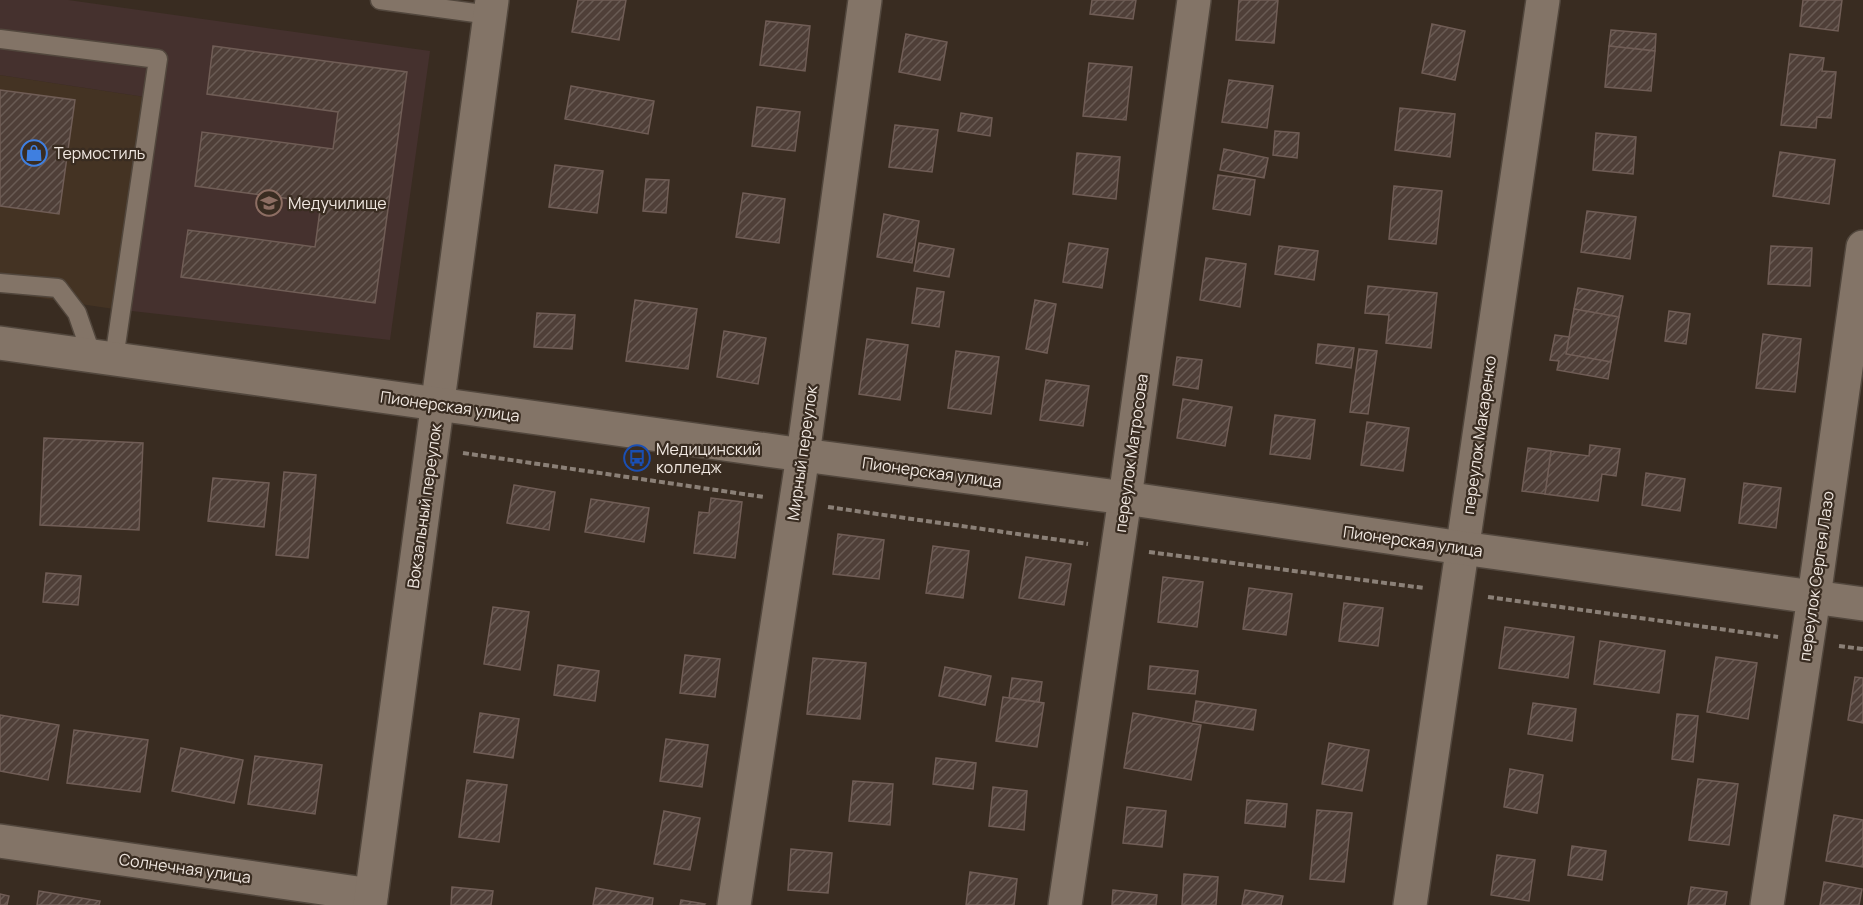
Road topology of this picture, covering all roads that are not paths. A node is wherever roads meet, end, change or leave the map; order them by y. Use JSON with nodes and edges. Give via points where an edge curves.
{"nodes":[{"id":1,"x":380,"y":0,"type":"edge"},
{"id":2,"x":865,"y":0,"type":"edge"},
{"id":3,"x":1194,"y":0,"type":"edge"},
{"id":4,"x":1543,"y":0,"type":"edge"},
{"id":5,"x":491,"y":8,"type":"edge"},
{"id":6,"x":0,"y":39,"type":"edge"},
{"id":7,"x":1863,"y":247,"type":"edge"},
{"id":8,"x":0,"y":284,"type":"edge"},
{"id":9,"x":0,"y":343,"type":"edge"},
{"id":10,"x":103,"y":357,"type":"junction"},
{"id":11,"x":438,"y":405,"type":"junction"},
{"id":12,"x":803,"y":455,"type":"junction"},
{"id":13,"x":1125,"y":498,"type":"junction"},
{"id":14,"x":1462,"y":548,"type":"junction"},
{"id":15,"x":1814,"y":597,"type":"junction"},
{"id":16,"x":1863,"y":604,"type":"edge"},
{"id":17,"x":0,"y":841,"type":"edge"},
{"id":18,"x":370,"y":900,"type":"edge"},
{"id":19,"x":734,"y":905,"type":"edge"},
{"id":20,"x":1065,"y":905,"type":"edge"},
{"id":21,"x":1410,"y":905,"type":"edge"},
{"id":22,"x":1767,"y":905,"type":"edge"}],
"edges":[{"from":1,"to":5,"type":"lane"},
{"from":2,"to":12,"type":"street","name":"Мирный переулок"},
{"from":3,"to":13,"type":"street","name":"переулок Матросова"},
{"from":4,"to":14,"type":"street","name":"переулок Макаренко"},
{"from":5,"to":11,"type":"street","name":"Вокзальный переулок"},
{"from":6,"to":10,"type":"lane","via":[[158,59]]},
{"from":7,"to":15,"type":"street","name":"переулок Сергея Лазо"},
{"from":8,"to":10,"type":"lane","via":[[58,288]]},
{"from":9,"to":10,"type":"street","name":"Пионерская улица"},
{"from":10,"to":11,"type":"street","name":"Пионерская улица"},
{"from":11,"to":12,"type":"street","name":"Пионерская улица"},
{"from":11,"to":18,"type":"street","name":"Вокзальный переулок"},
{"from":12,"to":13,"type":"street","name":"Пионерская улица"},
{"from":12,"to":19,"type":"street","name":"Мирный переулок"},
{"from":13,"to":14,"type":"street","name":"Пионерская улица"},
{"from":13,"to":20,"type":"street","name":"переулок Матросова"},
{"from":14,"to":15,"type":"street","name":"Пионерская улица"},
{"from":14,"to":21,"type":"street","name":"переулок Макаренко"},
{"from":15,"to":16,"type":"street","name":"Пионерская улица"},
{"from":15,"to":22,"type":"street","name":"переулок Сергея Лазо"},
{"from":17,"to":18,"type":"street","name":"Солнечная улица"}]}
